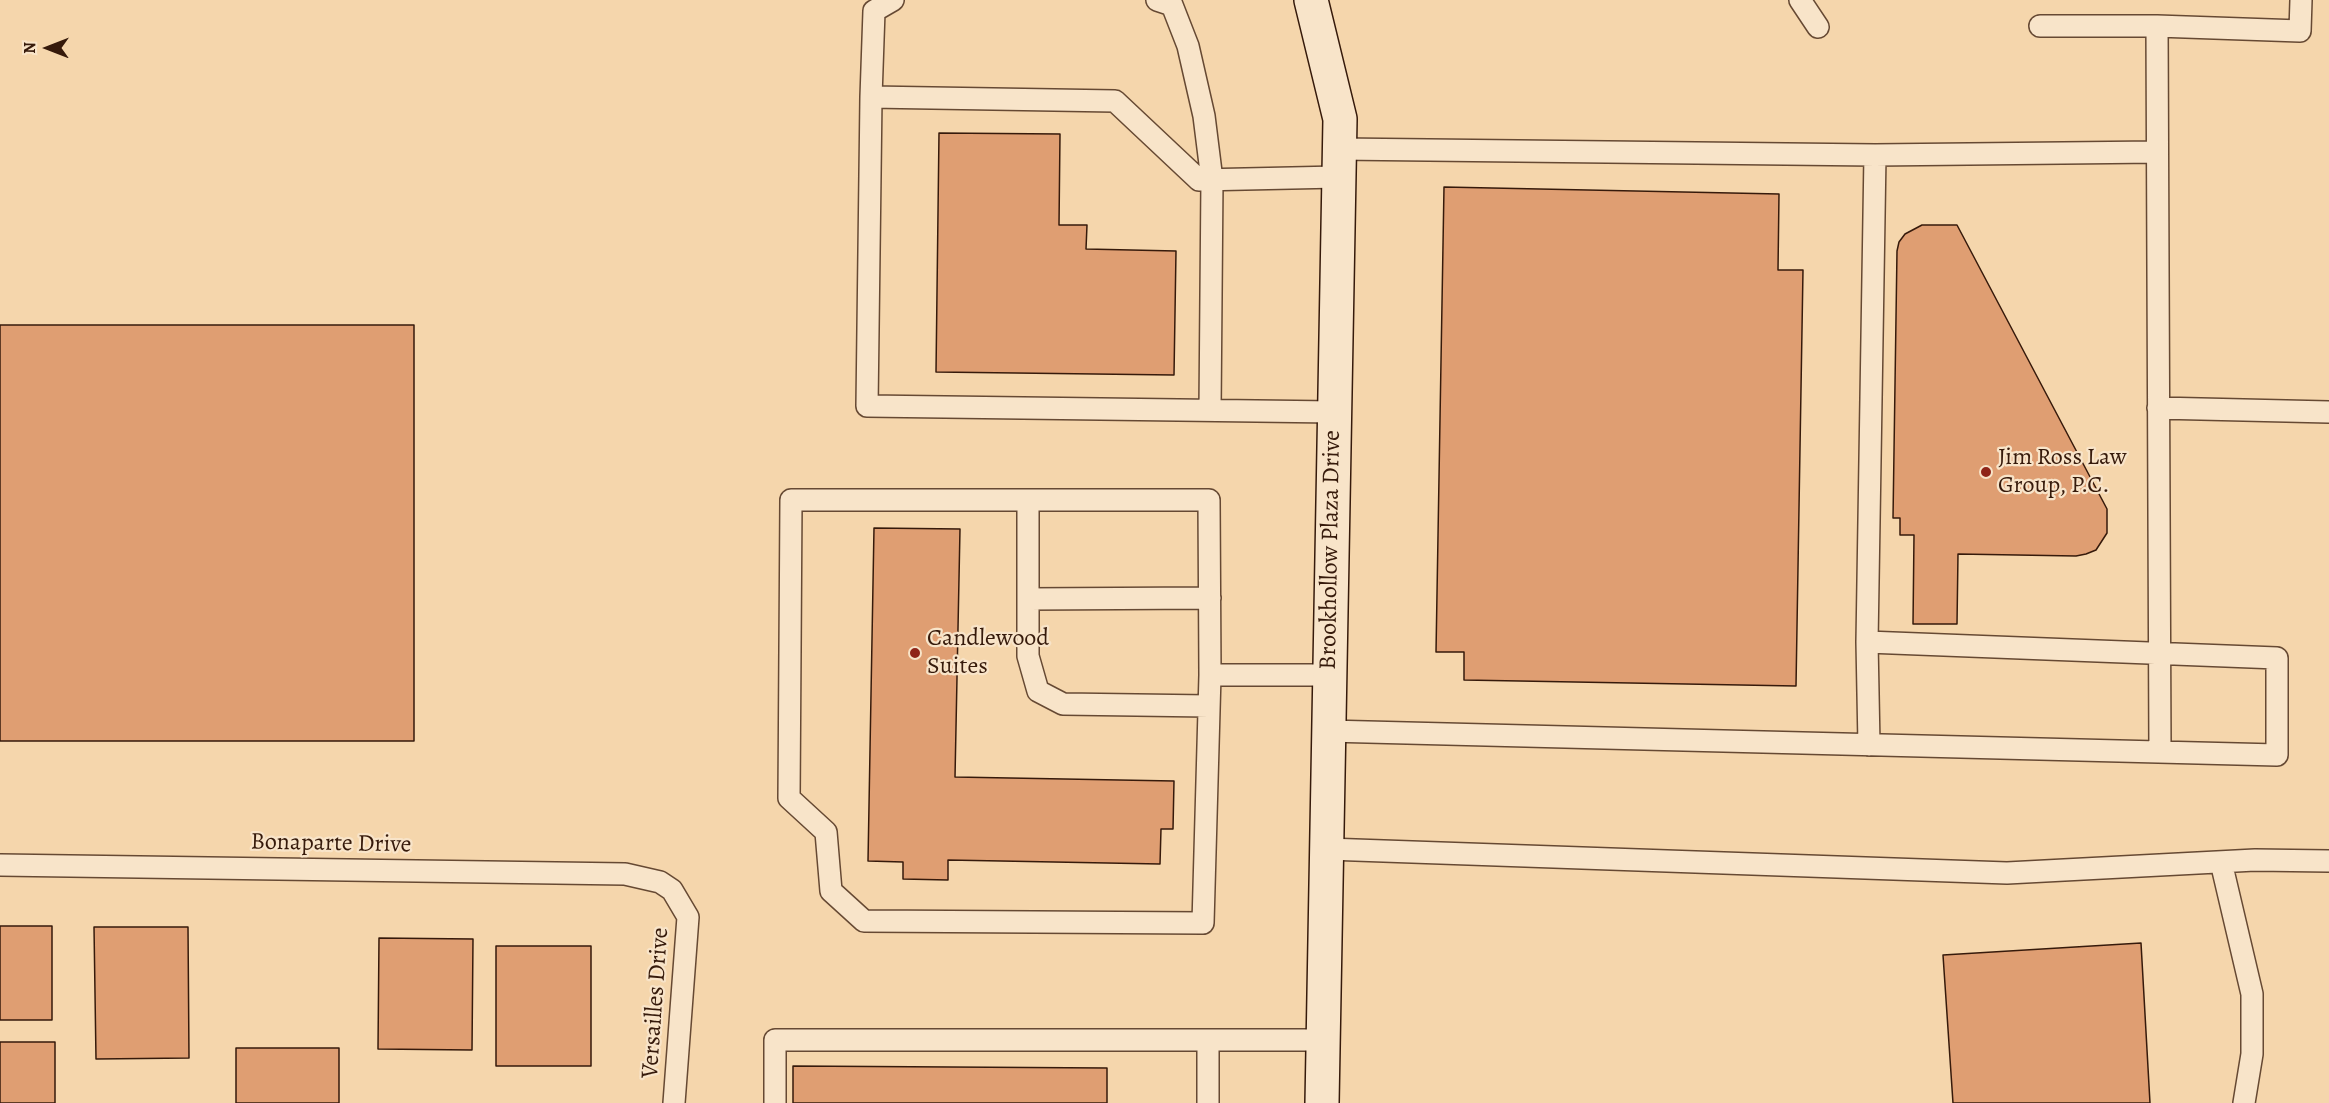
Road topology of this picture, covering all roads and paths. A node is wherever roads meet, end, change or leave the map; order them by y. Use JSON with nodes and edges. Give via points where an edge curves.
{"nodes":[{"id":1,"x":892,"y":0,"type":"edge"},
{"id":2,"x":1157,"y":0,"type":"edge"},
{"id":3,"x":1311,"y":0,"type":"edge"},
{"id":4,"x":1800,"y":0,"type":"edge"},
{"id":5,"x":2301,"y":0,"type":"edge"},
{"id":6,"x":2040,"y":26,"type":"dead end"},
{"id":7,"x":2157,"y":26,"type":"junction"},
{"id":8,"x":1818,"y":27,"type":"dead end"},
{"id":9,"x":871,"y":97,"type":"junction"},
{"id":10,"x":2157,"y":152,"type":"junction"},
{"id":11,"x":1875,"y":155,"type":"junction"},
{"id":12,"x":1339,"y":163,"type":"junction"},
{"id":13,"x":1212,"y":180,"type":"junction"},
{"id":14,"x":2158,"y":408,"type":"junction"},
{"id":15,"x":1210,"y":410,"type":"junction"},
{"id":16,"x":1334,"y":412,"type":"junction"},
{"id":17,"x":2329,"y":412,"type":"edge"},
{"id":18,"x":1028,"y":500,"type":"junction"},
{"id":19,"x":1028,"y":598,"type":"junction"},
{"id":20,"x":1210,"y":598,"type":"junction"},
{"id":21,"x":1867,"y":642,"type":"junction"},
{"id":22,"x":2159,"y":654,"type":"junction"},
{"id":23,"x":1210,"y":675,"type":"junction"},
{"id":24,"x":1329,"y":675,"type":"junction"},
{"id":25,"x":1209,"y":706,"type":"junction"},
{"id":26,"x":1328,"y":731,"type":"junction"},
{"id":27,"x":1869,"y":745,"type":"junction"},
{"id":28,"x":2160,"y":752,"type":"junction"},
{"id":29,"x":1326,"y":849,"type":"junction"},
{"id":30,"x":2329,"y":861,"type":"edge"},
{"id":31,"x":2221,"y":862,"type":"junction"},
{"id":32,"x":0,"y":866,"type":"edge"},
{"id":33,"x":660,"y":882,"type":"joint"},
{"id":34,"x":1208,"y":1040,"type":"junction"},
{"id":35,"x":1322,"y":1040,"type":"junction"},
{"id":36,"x":674,"y":1103,"type":"edge"},
{"id":37,"x":775,"y":1103,"type":"edge"},
{"id":38,"x":1208,"y":1103,"type":"edge"},
{"id":39,"x":1322,"y":1103,"type":"edge"},
{"id":40,"x":2244,"y":1103,"type":"edge"}],
"edges":[{"from":1,"to":9,"type":"lane","via":[[874,11]]},
{"from":2,"to":13,"type":"lane","via":[[1172,5],[1188,46],[1204,116]]},
{"from":3,"to":12,"type":"street","name":"Brookhollow Plaza Drive","via":[[1340,119]]},
{"from":4,"to":8,"type":"lane"},
{"from":5,"to":7,"type":"lane","via":[[2300,31]]},
{"from":6,"to":7,"type":"lane"},
{"from":7,"to":10,"type":"lane"},
{"from":9,"to":13,"type":"lane","via":[[1114,101],[1199,180]]},
{"from":9,"to":15,"type":"lane","via":[[867,406]]},
{"from":10,"to":11,"type":"lane"},
{"from":10,"to":14,"type":"lane"},
{"from":11,"to":12,"type":"lane"},
{"from":11,"to":21,"type":"lane"},
{"from":12,"to":13,"type":"lane"},
{"from":12,"to":16,"type":"street","name":"Brookhollow Plaza Drive"},
{"from":13,"to":15,"type":"lane"},
{"from":14,"to":17,"type":"lane"},
{"from":14,"to":22,"type":"lane"},
{"from":15,"to":16,"type":"lane"},
{"from":16,"to":24,"type":"street","name":"Brookhollow Plaza Drive"},
{"from":18,"to":19,"type":"lane"},
{"from":18,"to":20,"type":"lane","via":[[1209,500]]},
{"from":18,"to":25,"type":"lane","via":[[792,500],[789,798],[826,832],[831,891],[864,921],[1203,923]]},
{"from":19,"to":20,"type":"lane"},
{"from":19,"to":25,"type":"lane","via":[[1028,656],[1038,691],[1063,704]]},
{"from":20,"to":23,"type":"lane"},
{"from":21,"to":22,"type":"lane"},
{"from":21,"to":27,"type":"lane"},
{"from":22,"to":28,"type":"lane"},
{"from":22,"to":28,"type":"lane","via":[[2277,658],[2277,755]]},
{"from":23,"to":24,"type":"lane"},
{"from":23,"to":25,"type":"lane"},
{"from":24,"to":26,"type":"street","name":"Brookhollow Plaza Drive"},
{"from":26,"to":27,"type":"lane"},
{"from":26,"to":29,"type":"street","name":"Brookhollow Plaza Drive"},
{"from":27,"to":28,"type":"lane"},
{"from":29,"to":31,"type":"lane","via":[[2007,873]]},
{"from":29,"to":35,"type":"street","name":"Brookhollow Plaza Drive"},
{"from":30,"to":31,"type":"lane"},
{"from":31,"to":40,"type":"lane","via":[[2252,994],[2252,1054]]},
{"from":32,"to":33,"type":"lane","name":"Bonaparte Drive","via":[[625,874]]},
{"from":33,"to":36,"type":"lane","name":"Versailles Drive","via":[[672,890],[688,917]]},
{"from":34,"to":35,"type":"lane"},
{"from":34,"to":37,"type":"lane","via":[[776,1040]]},
{"from":34,"to":38,"type":"lane"},
{"from":35,"to":39,"type":"street","name":"Brookhollow Plaza Drive"}]}
